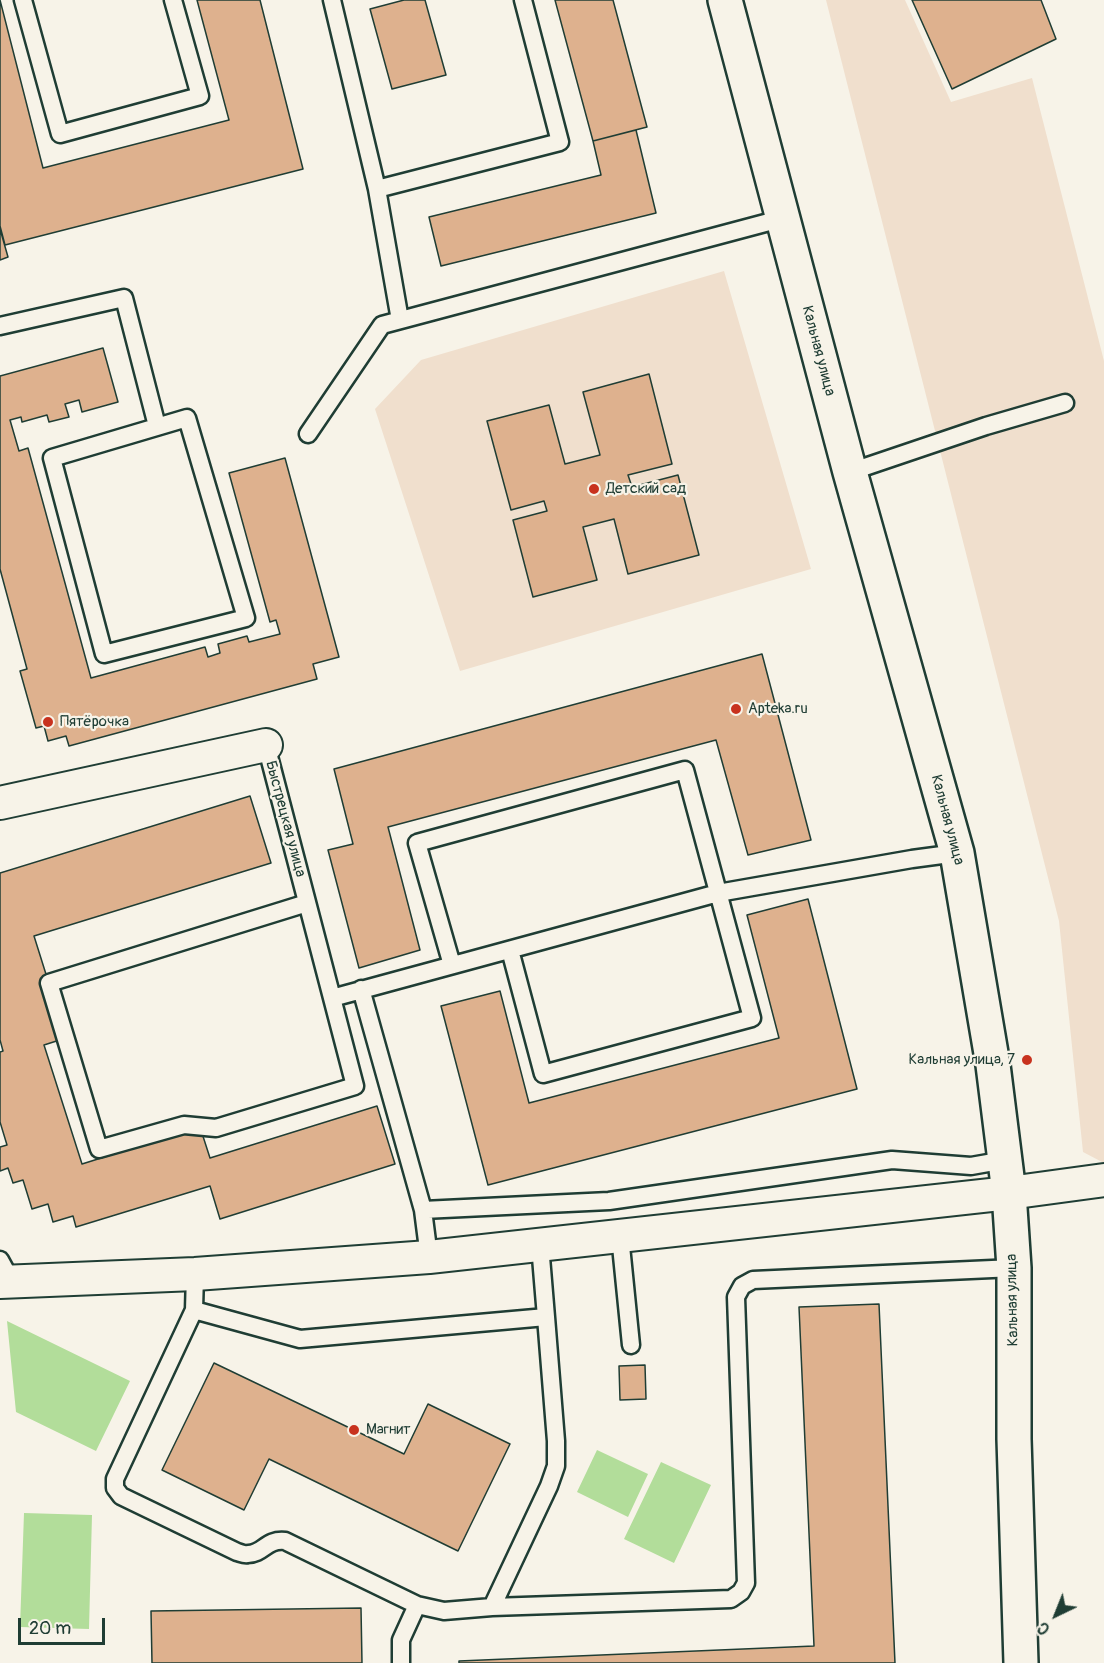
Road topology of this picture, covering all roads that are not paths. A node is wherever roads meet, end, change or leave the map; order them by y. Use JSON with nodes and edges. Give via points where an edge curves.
{"nodes":[{"id":1,"x":23,"y":0,"type":"edge"},
{"id":2,"x":173,"y":0,"type":"edge"},
{"id":3,"x":332,"y":0,"type":"edge"},
{"id":4,"x":524,"y":0,"type":"edge"},
{"id":5,"x":725,"y":0,"type":"edge"},
{"id":6,"x":377,"y":189,"type":"junction"},
{"id":7,"x":784,"y":218,"type":"junction"},
{"id":8,"x":400,"y":321,"type":"junction"},
{"id":9,"x":0,"y":326,"type":"edge"},
{"id":10,"x":1065,"y":403,"type":"dead end"},
{"id":11,"x":158,"y":426,"type":"junction"},
{"id":12,"x":308,"y":434,"type":"dead end"},
{"id":13,"x":850,"y":472,"type":"junction"},
{"id":14,"x":266,"y":746,"type":"joint"},
{"id":15,"x":0,"y":803,"type":"edge"},
{"id":16,"x":957,"y":853,"type":"junction"},
{"id":17,"x":718,"y":893,"type":"junction"},
{"id":18,"x":308,"y":903,"type":"junction"},
{"id":19,"x":510,"y":950,"type":"junction"},
{"id":20,"x":452,"y":965,"type":"junction"},
{"id":21,"x":361,"y":989,"type":"junction"},
{"id":22,"x":332,"y":998,"type":"junction"},
{"id":23,"x":1005,"y":1160,"type":"junction"},
{"id":24,"x":1104,"y":1180,"type":"edge"},
{"id":25,"x":1009,"y":1193,"type":"junction"},
{"id":26,"x":423,"y":1210,"type":"junction"},
{"id":27,"x":621,"y":1236,"type":"junction"},
{"id":28,"x":540,"y":1245,"type":"junction"},
{"id":29,"x":429,"y":1257,"type":"junction"},
{"id":30,"x":1014,"y":1268,"type":"junction"},
{"id":31,"x":195,"y":1274,"type":"junction"},
{"id":32,"x":4,"y":1275,"type":"edge"},
{"id":33,"x":194,"y":1310,"type":"junction"},
{"id":34,"x":546,"y":1317,"type":"junction"},
{"id":35,"x":631,"y":1345,"type":"dead end"},
{"id":36,"x":417,"y":1605,"type":"junction"},
{"id":37,"x":492,"y":1607,"type":"junction"},
{"id":38,"x":401,"y":1663,"type":"edge"},
{"id":39,"x":1020,"y":1663,"type":"edge"}],
"edges":[{"from":1,"to":2,"type":"lane","via":[[60,135],[200,96]]},
{"from":3,"to":6,"type":"lane"},
{"from":4,"to":6,"type":"lane","via":[[560,142]]},
{"from":5,"to":7,"type":"street","name":"Кальная улица"},
{"from":6,"to":8,"type":"lane"},
{"from":7,"to":8,"type":"lane"},
{"from":7,"to":13,"type":"street","name":"Кальная улица"},
{"from":8,"to":12,"type":"lane","via":[[382,325]]},
{"from":9,"to":11,"type":"lane","via":[[124,298]]},
{"from":10,"to":13,"type":"lane"},
{"from":11,"to":11,"type":"lane","via":[[52,458],[104,654],[246,618],[188,418]]},
{"from":13,"to":16,"type":"street","name":"Кальная улица"},
{"from":14,"to":15,"type":"street","name":"Быстрецкая улица"},
{"from":14,"to":18,"type":"lane","name":"Быстрецкая улица"},
{"from":16,"to":17,"type":"lane"},
{"from":16,"to":23,"type":"street","name":"Кальная улица"},
{"from":17,"to":19,"type":"lane"},
{"from":17,"to":19,"type":"lane","via":[[752,1018],[543,1074]]},
{"from":17,"to":20,"type":"lane","via":[[684,770],[417,843]]},
{"from":18,"to":22,"type":"lane","name":"Быстрецкая улица"},
{"from":18,"to":22,"type":"lane","name":"Быстрецкая улица","via":[[50,983],[99,1149],[184,1125],[216,1128],[356,1086]]},
{"from":19,"to":20,"type":"lane"},
{"from":20,"to":21,"type":"lane"},
{"from":21,"to":22,"type":"lane"},
{"from":21,"to":26,"type":"lane"},
{"from":23,"to":25,"type":"street","name":"Кальная улица"},
{"from":23,"to":26,"type":"lane","via":[[971,1166],[892,1160],[609,1201]]},
{"from":24,"to":25,"type":"street"},
{"from":25,"to":27,"type":"street"},
{"from":25,"to":30,"type":"street","name":"Кальная улица"},
{"from":26,"to":29,"type":"lane"},
{"from":27,"to":28,"type":"street"},
{"from":27,"to":35,"type":"lane"},
{"from":28,"to":29,"type":"street"},
{"from":28,"to":34,"type":"lane"},
{"from":29,"to":31,"type":"street"},
{"from":30,"to":37,"type":"lane","via":[[753,1280],[742,1286],[736,1297],[746,1582],[741,1592],[731,1599]]},
{"from":30,"to":39,"type":"street","name":"Кальная улица"},
{"from":31,"to":32,"type":"street"},
{"from":31,"to":33,"type":"lane"},
{"from":33,"to":34,"type":"lane","via":[[300,1339]]},
{"from":33,"to":36,"type":"lane","via":[[115,1479],[121,1496],[237,1552],[248,1555],[276,1540],[285,1541]]},
{"from":34,"to":37,"type":"lane","via":[[556,1466]]},
{"from":36,"to":37,"type":"lane","via":[[444,1611]]},
{"from":36,"to":38,"type":"lane","via":[[401,1640]]}]}
